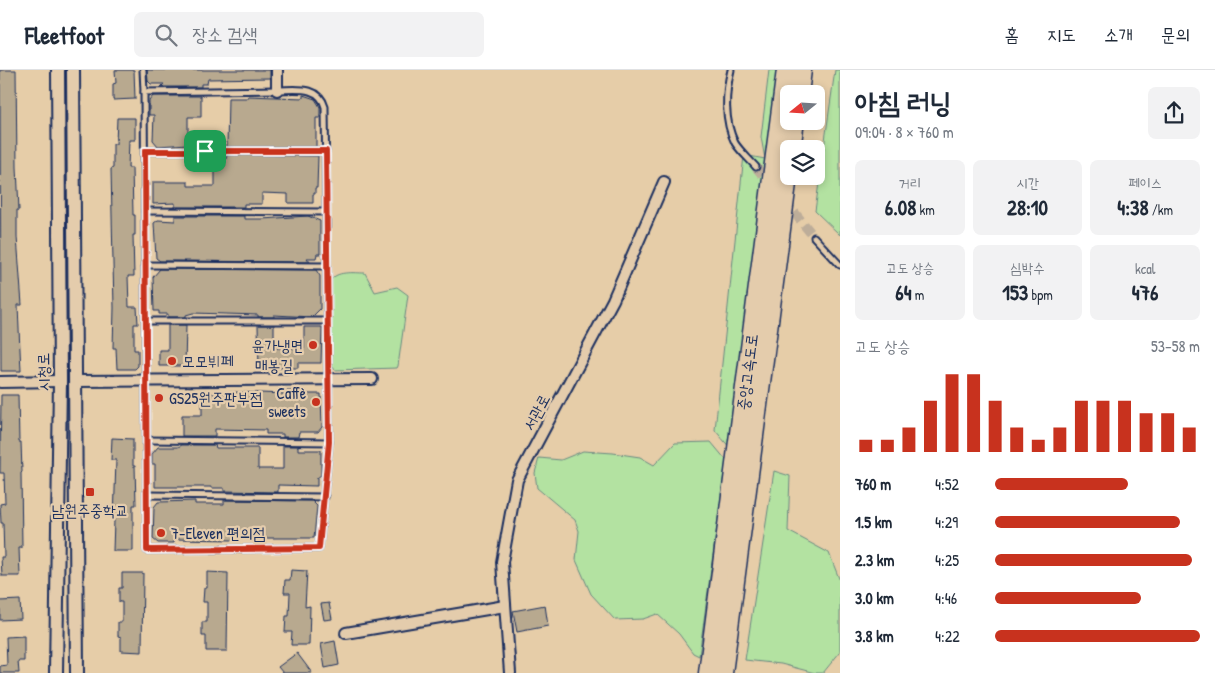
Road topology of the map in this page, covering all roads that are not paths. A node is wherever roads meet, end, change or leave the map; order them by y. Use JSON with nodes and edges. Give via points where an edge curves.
{"nodes":[{"id":1,"x":58,"y":70,"type":"edge"},
{"id":2,"x":73,"y":70,"type":"edge"},
{"id":3,"x":143,"y":70,"type":"edge"},
{"id":4,"x":278,"y":70,"type":"edge"},
{"id":5,"x":731,"y":70,"type":"edge"},
{"id":6,"x":786,"y":70,"type":"edge"},
{"id":7,"x":802,"y":70,"type":"edge"},
{"id":8,"x":800,"y":85,"type":"edge"},
{"id":9,"x":278,"y":90,"type":"junction"},
{"id":10,"x":144,"y":92,"type":"junction"},
{"id":11,"x":145,"y":151,"type":"junction"},
{"id":12,"x":326,"y":151,"type":"junction"},
{"id":13,"x":756,"y":167,"type":"tunnel mouth"},
{"id":14,"x":664,"y":182,"type":"dead end"},
{"id":15,"x":786,"y":185,"type":"edge"},
{"id":16,"x":145,"y":211,"type":"junction"},
{"id":17,"x":326,"y":212,"type":"junction"},
{"id":18,"x":814,"y":237,"type":"tunnel mouth"},
{"id":19,"x":145,"y":265,"type":"junction"},
{"id":20,"x":840,"y":265,"type":"edge"},
{"id":21,"x":327,"y":266,"type":"junction"},
{"id":22,"x":146,"y":321,"type":"junction"},
{"id":23,"x":327,"y":321,"type":"junction"},
{"id":24,"x":372,"y":379,"type":"dead end"},
{"id":25,"x":146,"y":380,"type":"junction"},
{"id":26,"x":328,"y":380,"type":"junction"},
{"id":27,"x":60,"y":381,"type":"junction"},
{"id":28,"x":76,"y":381,"type":"junction"},
{"id":29,"x":0,"y":382,"type":"edge"},
{"id":30,"x":148,"y":440,"type":"junction"},
{"id":31,"x":329,"y":442,"type":"junction"},
{"id":32,"x":148,"y":495,"type":"junction"},
{"id":33,"x":324,"y":496,"type":"junction"},
{"id":34,"x":505,"y":606,"type":"junction"},
{"id":35,"x":346,"y":634,"type":"dead end"},
{"id":36,"x":720,"y":637,"type":"junction"},
{"id":37,"x":56,"y":673,"type":"edge"},
{"id":38,"x":77,"y":673,"type":"edge"},
{"id":39,"x":510,"y":673,"type":"edge"},
{"id":40,"x":708,"y":673,"type":"edge"},
{"id":41,"x":723,"y":673,"type":"edge"}],
"edges":[{"from":1,"to":27,"type":"street","name":"시청로"},
{"from":2,"to":28,"type":"street","name":"시청로"},
{"from":3,"to":10,"type":"lane"},
{"from":4,"to":9,"type":"street"},
{"from":5,"to":13,"type":"lane","via":[[727,120],[736,144]]},
{"from":6,"to":36,"type":"highway","name":"중앙고속도로"},
{"from":7,"to":8,"type":"highway"},
{"from":9,"to":10,"type":"lane"},
{"from":9,"to":12,"type":"lane","via":[[314,92],[320,96],[325,107]]},
{"from":10,"to":11,"type":"lane"},
{"from":11,"to":12,"type":"lane"},
{"from":11,"to":16,"type":"lane"},
{"from":12,"to":17,"type":"lane"},
{"from":14,"to":34,"type":"street","name":"서관로","via":[[613,300],[517,480],[502,562]]},
{"from":15,"to":36,"type":"highway","name":"중앙고속도로"},
{"from":16,"to":17,"type":"lane"},
{"from":16,"to":19,"type":"lane"},
{"from":17,"to":21,"type":"lane"},
{"from":18,"to":20,"type":"lane"},
{"from":19,"to":21,"type":"lane"},
{"from":19,"to":22,"type":"lane"},
{"from":21,"to":23,"type":"lane"},
{"from":22,"to":23,"type":"lane"},
{"from":22,"to":25,"type":"lane"},
{"from":23,"to":26,"type":"lane"},
{"from":24,"to":26,"type":"street","name":"매봉길"},
{"from":25,"to":26,"type":"street","name":"매봉길"},
{"from":25,"to":28,"type":"street","name":"매봉길"},
{"from":25,"to":30,"type":"lane"},
{"from":26,"to":31,"type":"lane"},
{"from":27,"to":28,"type":"street"},
{"from":27,"to":29,"type":"street"},
{"from":27,"to":37,"type":"street","name":"시청로"},
{"from":28,"to":38,"type":"street","name":"시청로"},
{"from":30,"to":31,"type":"lane"},
{"from":30,"to":32,"type":"lane"},
{"from":31,"to":33,"type":"lane"},
{"from":32,"to":33,"type":"lane"},
{"from":32,"to":33,"type":"lane","via":[[147,550],[319,548]]},
{"from":34,"to":35,"type":"street"},
{"from":34,"to":39,"type":"street","name":"서관로"},
{"from":36,"to":40,"type":"highway","name":"중앙고속도로"},
{"from":36,"to":41,"type":"highway","name":"중앙고속도로"}]}
